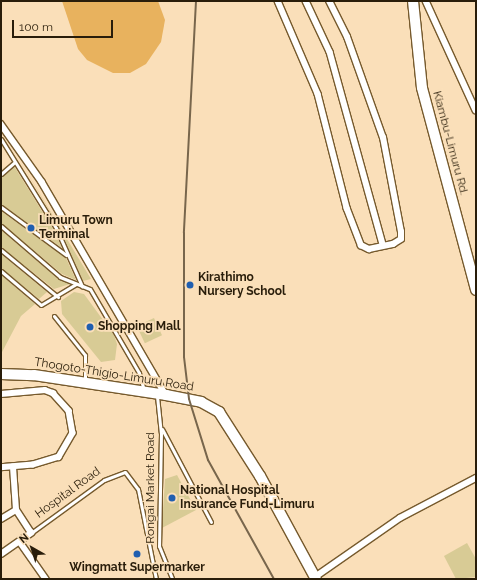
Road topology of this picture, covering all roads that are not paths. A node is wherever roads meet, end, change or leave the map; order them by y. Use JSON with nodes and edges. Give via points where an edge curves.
{"nodes":[{"id":1,"x":278,"y":1,"type":"edge"},
{"id":2,"x":306,"y":1,"type":"edge"},
{"id":3,"x":329,"y":1,"type":"edge"},
{"id":4,"x":413,"y":1,"type":"edge"},
{"id":5,"x":426,"y":1,"type":"edge"},
{"id":6,"x":476,"y":110,"type":"edge"},
{"id":7,"x":1,"y":124,"type":"edge"},
{"id":8,"x":1,"y":139,"type":"edge"},
{"id":9,"x":15,"y":162,"type":"junction"},
{"id":10,"x":1,"y":174,"type":"edge"},
{"id":11,"x":1,"y":207,"type":"edge"},
{"id":12,"x":1,"y":226,"type":"edge"},
{"id":13,"x":383,"y":244,"type":"junction"},
{"id":14,"x":1,"y":250,"type":"edge"},
{"id":15,"x":67,"y":256,"type":"junction"},
{"id":16,"x":1,"y":271,"type":"edge"},
{"id":17,"x":76,"y":284,"type":"junction"},
{"id":18,"x":82,"y":286,"type":"junction"},
{"id":19,"x":476,"y":290,"type":"edge"},
{"id":20,"x":58,"y":297,"type":"junction"},
{"id":21,"x":54,"y":316,"type":"dead end"},
{"id":22,"x":1,"y":374,"type":"edge"},
{"id":23,"x":85,"y":382,"type":"junction"},
{"id":24,"x":146,"y":393,"type":"junction"},
{"id":25,"x":1,"y":394,"type":"edge"},
{"id":26,"x":161,"y":395,"type":"junction"},
{"id":27,"x":161,"y":428,"type":"junction"},
{"id":28,"x":13,"y":467,"type":"junction"},
{"id":29,"x":1,"y":468,"type":"edge"},
{"id":30,"x":118,"y":472,"type":"joint"},
{"id":31,"x":476,"y":478,"type":"edge"},
{"id":32,"x":16,"y":510,"type":"junction"},
{"id":33,"x":1,"y":519,"type":"edge"},
{"id":34,"x":211,"y":522,"type":"dead end"},
{"id":35,"x":31,"y":532,"type":"junction"},
{"id":36,"x":20,"y":542,"type":"junction"},
{"id":37,"x":1,"y":554,"type":"edge"},
{"id":38,"x":162,"y":557,"type":"junction"},
{"id":39,"x":152,"y":560,"type":"junction"},
{"id":40,"x":316,"y":578,"type":"edge"},
{"id":41,"x":46,"y":579,"type":"edge"},
{"id":42,"x":156,"y":579,"type":"edge"},
{"id":43,"x":172,"y":579,"type":"edge"}],
"edges":[{"from":1,"to":13,"type":"street","via":[[318,94],[347,208],[361,245],[369,249]]},
{"from":2,"to":13,"type":"street","via":[[330,52]]},
{"from":3,"to":13,"type":"street","via":[[348,37],[383,138],[401,232],[397,242]]},
{"from":4,"to":19,"type":"highway","name":"Kiambu-Limuru Rd.","via":[[422,88]]},
{"from":5,"to":6,"type":"street"},
{"from":7,"to":26,"type":"street","via":[[42,182]]},
{"from":8,"to":9,"type":"lane"},
{"from":9,"to":10,"type":"lane"},
{"from":9,"to":15,"type":"lane","via":[[56,228]]},
{"from":11,"to":15,"type":"lane"},
{"from":12,"to":17,"type":"lane","via":[[60,277]]},
{"from":14,"to":20,"type":"lane"},
{"from":15,"to":18,"type":"lane"},
{"from":16,"to":20,"type":"lane","via":[[41,305]]},
{"from":17,"to":18,"type":"lane"},
{"from":17,"to":20,"type":"lane"},
{"from":18,"to":24,"type":"lane","via":[[90,290],[139,373]]},
{"from":21,"to":23,"type":"lane","via":[[85,355]]},
{"from":22,"to":23,"type":"highway","name":"Thogoto-Thigio-Limuru Road"},
{"from":23,"to":24,"type":"highway","name":"Thogoto-Thigio-Limuru Road"},
{"from":24,"to":26,"type":"highway","name":"Thogoto-Thigio-Limuru Road"},
{"from":25,"to":28,"type":"street","via":[[45,390],[52,393],[69,411],[73,421],[69,443],[59,457]]},
{"from":26,"to":27,"type":"lane","name":"Rongai Market Road"},
{"from":26,"to":40,"type":"highway","name":"Thogoto-Thigio-Limuru Road","via":[[201,402],[218,412],[260,476]]},
{"from":27,"to":34,"type":"lane"},
{"from":27,"to":38,"type":"lane","name":"Rongai Market Road"},
{"from":28,"to":29,"type":"street"},
{"from":28,"to":32,"type":"street","name":"Hospital Road"},
{"from":30,"to":35,"type":"lane","name":"Hospital Road"},
{"from":30,"to":39,"type":"lane","name":"Rongai Market Road","via":[[125,472],[135,482]]},
{"from":31,"to":40,"type":"street","via":[[400,518]]},
{"from":32,"to":33,"type":"street"},
{"from":32,"to":35,"type":"street","name":"Hospital Road"},
{"from":35,"to":36,"type":"street","name":"Hospital Road"},
{"from":36,"to":37,"type":"street","name":"Hospital Road"},
{"from":36,"to":41,"type":"street"},
{"from":38,"to":39,"type":"lane"},
{"from":38,"to":43,"type":"lane","name":"Rongai Market Road"},
{"from":39,"to":42,"type":"lane","name":"Rongai Market Road"}]}
